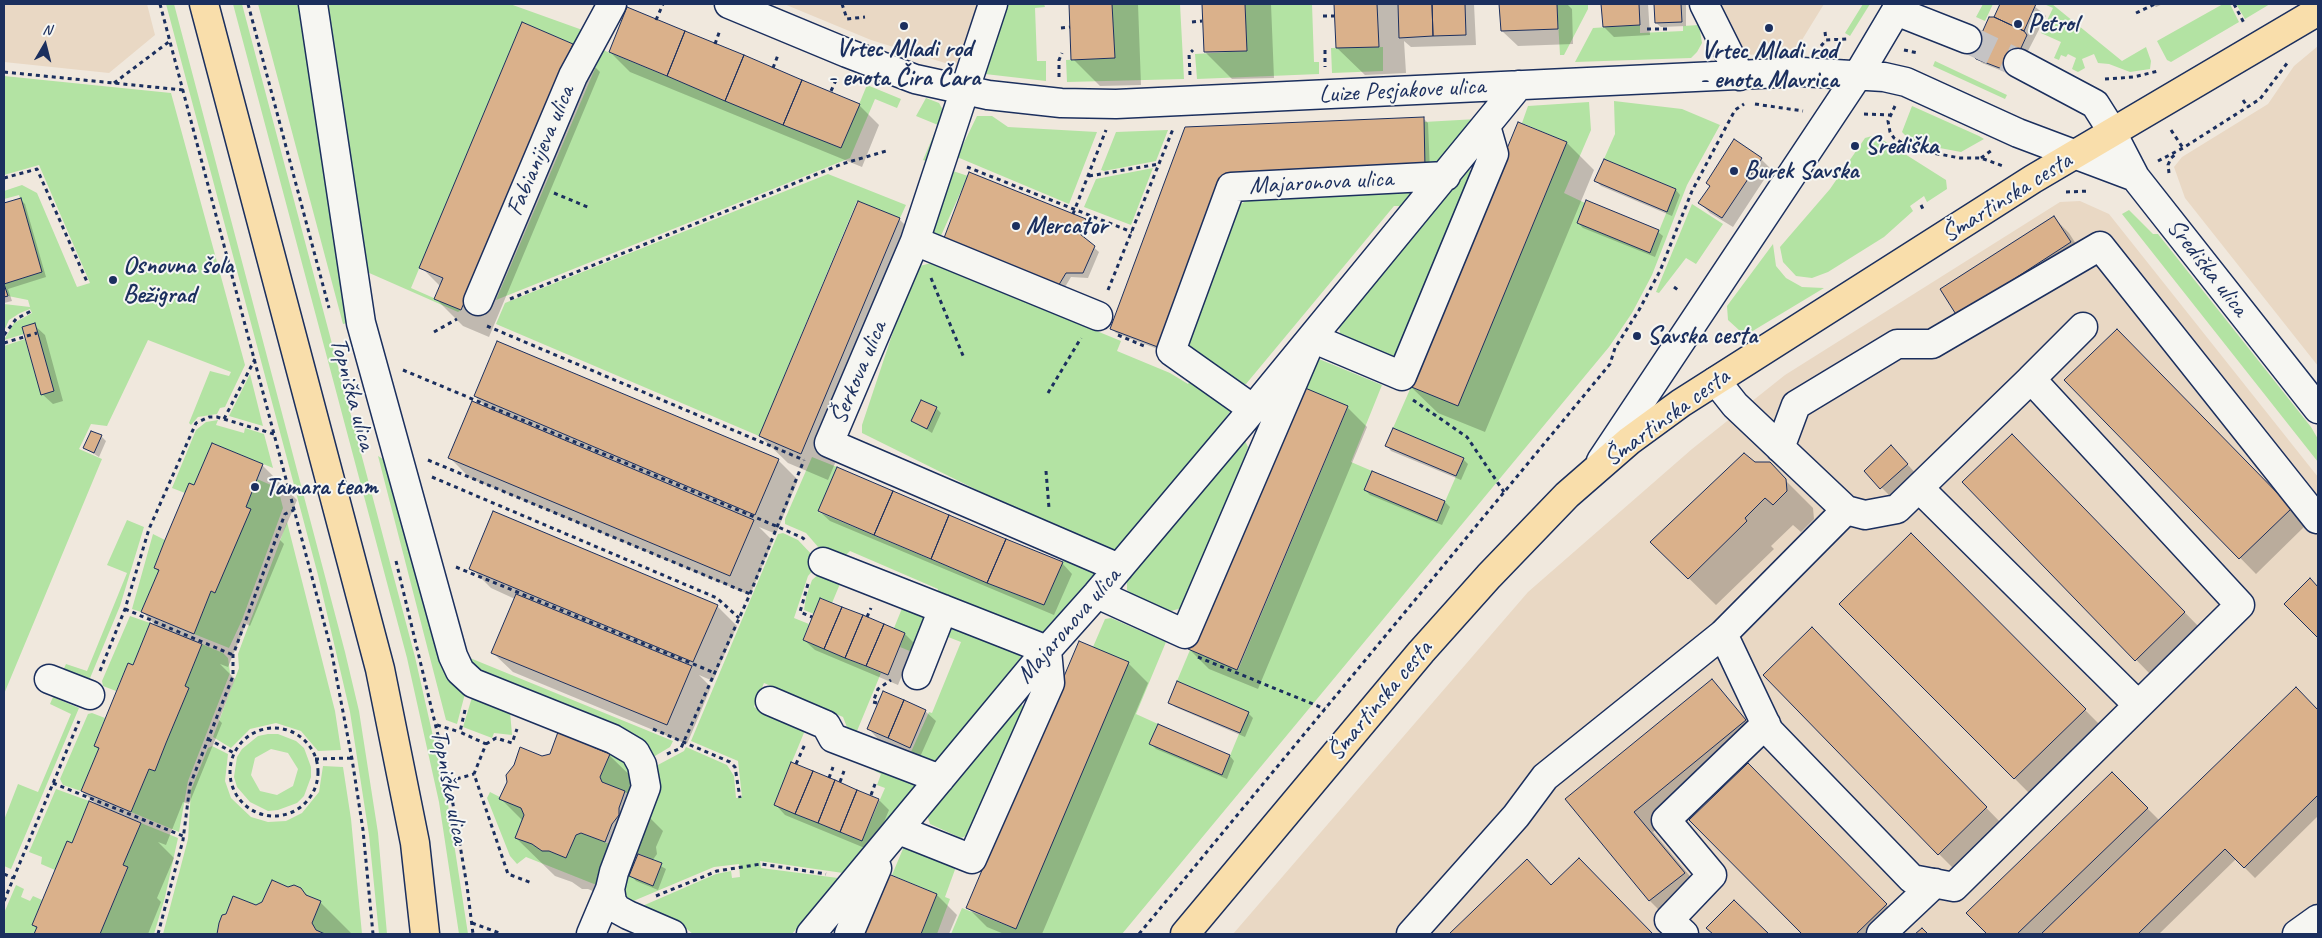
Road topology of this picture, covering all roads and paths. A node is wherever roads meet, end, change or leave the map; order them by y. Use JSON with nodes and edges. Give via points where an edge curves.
{"nodes":[{"id":1,"x":160,"y":4,"type":"edge"},
{"id":2,"x":204,"y":4,"type":"edge"},
{"id":3,"x":248,"y":4,"type":"edge"},
{"id":4,"x":313,"y":4,"type":"edge"},
{"id":5,"x":612,"y":4,"type":"edge"},
{"id":6,"x":663,"y":4,"type":"edge"},
{"id":7,"x":729,"y":4,"type":"edge"},
{"id":8,"x":842,"y":4,"type":"edge"},
{"id":9,"x":993,"y":4,"type":"edge"},
{"id":10,"x":1704,"y":4,"type":"edge"},
{"id":11,"x":2155,"y":4,"type":"edge"},
{"id":12,"x":2234,"y":4,"type":"edge"},
{"id":13,"x":1898,"y":7,"type":"edge"},
{"id":14,"x":2318,"y":11,"type":"edge"},
{"id":15,"x":2136,"y":13,"type":"dead end"},
{"id":16,"x":1323,"y":16,"type":"dead end"},
{"id":17,"x":1334,"y":16,"type":"dead end"},
{"id":18,"x":865,"y":17,"type":"dead end"},
{"id":19,"x":656,"y":20,"type":"dead end"},
{"id":20,"x":2251,"y":20,"type":"dead end"},
{"id":21,"x":1202,"y":21,"type":"dead end"},
{"id":22,"x":1192,"y":22,"type":"dead end"},
{"id":23,"x":2244,"y":24,"type":"junction"},
{"id":24,"x":1070,"y":27,"type":"dead end"},
{"id":25,"x":1061,"y":28,"type":"dead end"},
{"id":26,"x":1647,"y":29,"type":"dead end"},
{"id":27,"x":1669,"y":29,"type":"dead end"},
{"id":28,"x":2236,"y":29,"type":"dead end"},
{"id":29,"x":1825,"y":32,"type":"dead end"},
{"id":30,"x":1837,"y":39,"type":"dead end"},
{"id":31,"x":1851,"y":39,"type":"dead end"},
{"id":32,"x":1967,"y":39,"type":"tunnel mouth"},
{"id":33,"x":1826,"y":40,"type":"dead end"},
{"id":34,"x":170,"y":41,"type":"junction"},
{"id":35,"x":2294,"y":56,"type":"dead end"},
{"id":36,"x":2018,"y":63,"type":"tunnel mouth"},
{"id":37,"x":2164,"y":70,"type":"dead end"},
{"id":38,"x":4,"y":72,"type":"edge"},
{"id":39,"x":1858,"y":75,"type":"junction"},
{"id":40,"x":1740,"y":76,"type":"junction"},
{"id":41,"x":2100,"y":82,"type":"dead end"},
{"id":42,"x":114,"y":83,"type":"junction"},
{"id":43,"x":1519,"y":85,"type":"junction"},
{"id":44,"x":183,"y":90,"type":"junction"},
{"id":45,"x":965,"y":91,"type":"junction"},
{"id":46,"x":2243,"y":100,"type":"dead end"},
{"id":47,"x":1185,"y":101,"type":"junction"},
{"id":48,"x":1116,"y":104,"type":"junction"},
{"id":49,"x":2248,"y":107,"type":"junction"},
{"id":50,"x":1802,"y":111,"type":"dead end"},
{"id":51,"x":1872,"y":114,"type":"dead end"},
{"id":52,"x":1486,"y":126,"type":"junction"},
{"id":53,"x":2112,"y":133,"type":"junction"},
{"id":54,"x":886,"y":151,"type":"dead end"},
{"id":55,"x":2075,"y":155,"type":"junction"},
{"id":56,"x":943,"y":157,"type":"junction"},
{"id":57,"x":1981,"y":158,"type":"dead end"},
{"id":58,"x":2158,"y":161,"type":"dead end"},
{"id":59,"x":1159,"y":164,"type":"junction"},
{"id":60,"x":1088,"y":176,"type":"junction"},
{"id":61,"x":1446,"y":176,"type":"junction"},
{"id":62,"x":2135,"y":177,"type":"junction"},
{"id":63,"x":4,"y":178,"type":"edge"},
{"id":64,"x":528,"y":182,"type":"junction"},
{"id":65,"x":2092,"y":191,"type":"dead end"},
{"id":66,"x":2068,"y":193,"type":"dead end"},
{"id":67,"x":590,"y":208,"type":"dead end"},
{"id":68,"x":1075,"y":210,"type":"junction"},
{"id":69,"x":1073,"y":214,"type":"dead end"},
{"id":70,"x":1132,"y":232,"type":"junction"},
{"id":71,"x":915,"y":241,"type":"junction"},
{"id":72,"x":88,"y":284,"type":"dead end"},
{"id":73,"x":1674,"y":287,"type":"dead end"},
{"id":74,"x":1678,"y":290,"type":"dead end"},
{"id":75,"x":329,"y":310,"type":"dead end"},
{"id":76,"x":31,"y":311,"type":"dead end"},
{"id":77,"x":482,"y":312,"type":"junction"},
{"id":78,"x":1096,"y":320,"type":"junction"},
{"id":79,"x":2082,"y":327,"type":"dead end"},
{"id":80,"x":434,"y":332,"type":"dead end"},
{"id":81,"x":37,"y":333,"type":"dead end"},
{"id":82,"x":4,"y":335,"type":"edge"},
{"id":83,"x":1637,"y":336,"type":"dead end"},
{"id":84,"x":1312,"y":338,"type":"junction"},
{"id":85,"x":1642,"y":339,"type":"dead end"},
{"id":86,"x":4,"y":343,"type":"edge"},
{"id":87,"x":1171,"y":352,"type":"junction"},
{"id":88,"x":370,"y":357,"type":"junction"},
{"id":89,"x":964,"y":358,"type":"dead end"},
{"id":90,"x":254,"y":360,"type":"junction"},
{"id":91,"x":2031,"y":379,"type":"junction"},
{"id":92,"x":1716,"y":381,"type":"junction"},
{"id":93,"x":1048,"y":393,"type":"dead end"},
{"id":94,"x":1410,"y":397,"type":"dead end"},
{"id":95,"x":1253,"y":409,"type":"junction"},
{"id":96,"x":2318,"y":409,"type":"edge"},
{"id":97,"x":224,"y":419,"type":"junction"},
{"id":98,"x":275,"y":435,"type":"junction"},
{"id":99,"x":829,"y":442,"type":"junction"},
{"id":100,"x":1780,"y":448,"type":"junction"},
{"id":101,"x":397,"y":455,"type":"junction"},
{"id":102,"x":804,"y":460,"type":"junction"},
{"id":103,"x":1594,"y":470,"type":"junction"},
{"id":104,"x":1046,"y":471,"type":"dead end"},
{"id":105,"x":1919,"y":488,"type":"junction"},
{"id":106,"x":1504,"y":492,"type":"junction"},
{"id":107,"x":294,"y":510,"type":"junction"},
{"id":108,"x":1846,"y":510,"type":"junction"},
{"id":109,"x":2318,"y":518,"type":"edge"},
{"id":110,"x":776,"y":526,"type":"junction"},
{"id":111,"x":802,"y":538,"type":"dead end"},
{"id":112,"x":1051,"y":538,"type":"junction"},
{"id":113,"x":424,"y":553,"type":"junction"},
{"id":114,"x":394,"y":555,"type":"dead end"},
{"id":115,"x":823,"y":562,"type":"joint"},
{"id":116,"x":1119,"y":568,"type":"junction"},
{"id":117,"x":750,"y":594,"type":"junction"},
{"id":118,"x":1097,"y":594,"type":"junction"},
{"id":119,"x":942,"y":609,"type":"junction"},
{"id":120,"x":125,"y":610,"type":"junction"},
{"id":121,"x":739,"y":618,"type":"junction"},
{"id":122,"x":812,"y":618,"type":"dead end"},
{"id":123,"x":1723,"y":634,"type":"junction"},
{"id":124,"x":1046,"y":650,"type":"junction"},
{"id":125,"x":233,"y":655,"type":"junction"},
{"id":126,"x":1196,"y":656,"type":"dead end"},
{"id":127,"x":714,"y":673,"type":"junction"},
{"id":128,"x":917,"y":675,"type":"dead end"},
{"id":129,"x":50,"y":679,"type":"dead end"},
{"id":130,"x":473,"y":683,"type":"junction"},
{"id":131,"x":90,"y":696,"type":"junction"},
{"id":132,"x":770,"y":700,"type":"dead end"},
{"id":133,"x":2138,"y":705,"type":"junction"},
{"id":134,"x":1325,"y":709,"type":"junction"},
{"id":135,"x":1766,"y":724,"type":"junction"},
{"id":136,"x":437,"y":725,"type":"junction"},
{"id":137,"x":460,"y":732,"type":"junction"},
{"id":138,"x":208,"y":739,"type":"junction"},
{"id":139,"x":683,"y":742,"type":"junction"},
{"id":140,"x":512,"y":743,"type":"dead end"},
{"id":141,"x":486,"y":744,"type":"junction"},
{"id":142,"x":234,"y":753,"type":"junction"},
{"id":143,"x":664,"y":755,"type":"dead end"},
{"id":144,"x":352,"y":758,"type":"junction"},
{"id":145,"x":315,"y":759,"type":"junction"},
{"id":146,"x":474,"y":774,"type":"junction"},
{"id":147,"x":940,"y":779,"type":"junction"},
{"id":148,"x":449,"y":781,"type":"junction"},
{"id":149,"x":53,"y":784,"type":"junction"},
{"id":150,"x":740,"y":798,"type":"dead end"},
{"id":151,"x":183,"y":836,"type":"junction"},
{"id":152,"x":893,"y":837,"type":"junction"},
{"id":153,"x":4,"y":874,"type":"edge"},
{"id":154,"x":13,"y":878,"type":"junction"},
{"id":155,"x":858,"y":878,"type":"junction"},
{"id":156,"x":532,"y":883,"type":"dead end"},
{"id":157,"x":1935,"y":884,"type":"junction"},
{"id":158,"x":615,"y":900,"type":"junction"},
{"id":159,"x":4,"y":901,"type":"edge"},
{"id":160,"x":2318,"y":919,"type":"edge"},
{"id":161,"x":472,"y":923,"type":"junction"},
{"id":162,"x":158,"y":934,"type":"edge"},
{"id":163,"x":373,"y":934,"type":"edge"},
{"id":164,"x":425,"y":934,"type":"edge"},
{"id":165,"x":473,"y":934,"type":"edge"},
{"id":166,"x":502,"y":934,"type":"edge"},
{"id":167,"x":591,"y":934,"type":"edge"},
{"id":168,"x":672,"y":934,"type":"edge"},
{"id":169,"x":811,"y":934,"type":"edge"},
{"id":170,"x":849,"y":934,"type":"edge"},
{"id":171,"x":1139,"y":934,"type":"edge"},
{"id":172,"x":1185,"y":934,"type":"edge"},
{"id":173,"x":1411,"y":934,"type":"edge"},
{"id":174,"x":1684,"y":934,"type":"edge"},
{"id":175,"x":1881,"y":934,"type":"edge"},
{"id":176,"x":2297,"y":934,"type":"edge"}],
"edges":[{"from":1,"to":34,"type":"path"},
{"from":2,"to":164,"type":"main road","name":"Topniška ulica","via":[[378,660],[410,816]]},
{"from":3,"to":75,"type":"path","name":"Topniška ulica"},
{"from":4,"to":88,"type":"street","via":[[361,323]]},
{"from":5,"to":64,"type":"street","name":"Fabianijeva ulica","via":[[572,76]]},
{"from":6,"to":19,"type":"path"},
{"from":7,"to":45,"type":"street","name":"Luize Pesjakove ulica","via":[[916,79]]},
{"from":8,"to":18,"type":"path","via":[[847,19]]},
{"from":9,"to":45,"type":"street","name":"Šerkova ulica"},
{"from":10,"to":40,"type":"street"},
{"from":11,"to":15,"type":"path"},
{"from":12,"to":23,"type":"path"},
{"from":13,"to":32,"type":"street"},
{"from":13,"to":39,"type":"street"},
{"from":14,"to":53,"type":"main road","name":"Šmartinska cesta"},
{"from":16,"to":17,"type":"path"},
{"from":20,"to":23,"type":"path"},
{"from":21,"to":22,"type":"path"},
{"from":23,"to":28,"type":"path"},
{"from":24,"to":25,"type":"path"},
{"from":26,"to":27,"type":"path"},
{"from":29,"to":33,"type":"path"},
{"from":30,"to":31,"type":"path"},
{"from":34,"to":42,"type":"path"},
{"from":34,"to":44,"type":"path"},
{"from":35,"to":49,"type":"path","via":[[2268,90]]},
{"from":36,"to":53,"type":"street","name":"Središka ulica","via":[[2095,104]]},
{"from":37,"to":41,"type":"path","via":[[2134,77],[2108,77]]},
{"from":38,"to":42,"type":"path"},
{"from":39,"to":40,"type":"street","name":"Luize Pesjakove ulica","via":[[1802,72]]},
{"from":39,"to":55,"type":"street","name":"Luize Pesjakove ulica","via":[[1906,82]]},
{"from":39,"to":103,"type":"street"},
{"from":40,"to":43,"type":"street","name":"Luize Pesjakove ulica"},
{"from":42,"to":44,"type":"path"},
{"from":43,"to":47,"type":"street","name":"Luize Pesjakove ulica"},
{"from":43,"to":52,"type":"street","name":"Majaronova ulica"},
{"from":44,"to":90,"type":"path"},
{"from":45,"to":48,"type":"street","name":"Luize Pesjakove ulica","via":[[1019,100]]},
{"from":45,"to":56,"type":"street","name":"Šerkova ulica"},
{"from":46,"to":49,"type":"path"},
{"from":47,"to":48,"type":"street","name":"Luize Pesjakove ulica"},
{"from":47,"to":59,"type":"path"},
{"from":48,"to":60,"type":"path"},
{"from":49,"to":58,"type":"path"},
{"from":50,"to":106,"type":"path","name":"Šmartinska cesta","via":[[1747,103],[1734,110],[1692,191],[1660,272],[1615,348],[1610,364]]},
{"from":51,"to":57,"type":"path","via":[[1891,115],[1888,121],[1890,132],[1912,149],[1960,158]]},
{"from":52,"to":61,"type":"street","name":"Majaronova ulica"},
{"from":52,"to":84,"type":"street","via":[[1494,154],[1402,376]]},
{"from":53,"to":55,"type":"main road","name":"Šmartinska cesta"},
{"from":53,"to":62,"type":"street","name":"Središka ulica"},
{"from":54,"to":77,"type":"path","via":[[842,164]]},
{"from":55,"to":62,"type":"street"},
{"from":55,"to":92,"type":"main road","name":"Šmartinska cesta"},
{"from":56,"to":68,"type":"path"},
{"from":56,"to":71,"type":"street","name":"Šerkova ulica"},
{"from":59,"to":60,"type":"path"},
{"from":59,"to":70,"type":"path"},
{"from":60,"to":68,"type":"path"},
{"from":61,"to":84,"type":"street","name":"Majaronova ulica"},
{"from":61,"to":87,"type":"street","name":"Majaronova ulica","via":[[1231,187]]},
{"from":62,"to":96,"type":"street","name":"Središka ulica"},
{"from":63,"to":72,"type":"path","via":[[37,169]]},
{"from":64,"to":67,"type":"path"},
{"from":64,"to":77,"type":"street","name":"Fabianijeva ulica"},
{"from":65,"to":66,"type":"path","name":"Šmartinska cesta"},
{"from":68,"to":69,"type":"path"},
{"from":68,"to":70,"type":"path"},
{"from":70,"to":78,"type":"path"},
{"from":71,"to":78,"type":"street"},
{"from":71,"to":89,"type":"path"},
{"from":71,"to":99,"type":"street","name":"Šerkova ulica"},
{"from":73,"to":74,"type":"path"},
{"from":76,"to":82,"type":"path","via":[[16,319]]},
{"from":77,"to":80,"type":"path","via":[[455,319]]},
{"from":77,"to":102,"type":"path"},
{"from":78,"to":87,"type":"path","via":[[1162,353]]},
{"from":78,"to":93,"type":"path"},
{"from":79,"to":91,"type":"street"},
{"from":81,"to":86,"type":"path"},
{"from":83,"to":85,"type":"path"},
{"from":84,"to":95,"type":"street","name":"Majaronova ulica"},
{"from":84,"to":118,"type":"street","via":[[1185,634]]},
{"from":87,"to":95,"type":"street"},
{"from":88,"to":101,"type":"street"},
{"from":88,"to":110,"type":"path"},
{"from":90,"to":97,"type":"path"},
{"from":90,"to":98,"type":"path"},
{"from":91,"to":105,"type":"street"},
{"from":91,"to":133,"type":"street","via":[[2240,605]]},
{"from":92,"to":100,"type":"street","via":[[1734,405]]},
{"from":92,"to":103,"type":"main road","name":"Šmartinska cesta","via":[[1655,421]]},
{"from":94,"to":106,"type":"path","via":[[1467,437]]},
{"from":95,"to":116,"type":"street","name":"Majaronova ulica"},
{"from":97,"to":98,"type":"path"},
{"from":97,"to":120,"type":"path","via":[[209,417],[193,427],[149,529]]},
{"from":98,"to":107,"type":"path"},
{"from":99,"to":102,"type":"path"},
{"from":99,"to":112,"type":"street","name":"Šerkova ulica"},
{"from":100,"to":108,"type":"street"},
{"from":100,"to":109,"type":"street","via":[[1796,405],[1898,344],[1932,344],[2100,246]]},
{"from":101,"to":113,"type":"street"},
{"from":101,"to":117,"type":"path"},
{"from":101,"to":121,"type":"path","via":[[717,598]]},
{"from":102,"to":110,"type":"path"},
{"from":103,"to":172,"type":"main road","name":"Šmartinska cesta","via":[[1540,521],[1421,652]]},
{"from":104,"to":112,"type":"path"},
{"from":105,"to":108,"type":"street","via":[[1897,510],[1865,515]]},
{"from":105,"to":133,"type":"street"},
{"from":106,"to":134,"type":"path","name":"Šmartinska cesta"},
{"from":107,"to":125,"type":"path","via":[[285,514]]},
{"from":107,"to":144,"type":"path","via":[[331,649]]},
{"from":108,"to":123,"type":"street"},
{"from":110,"to":111,"type":"path"},
{"from":110,"to":117,"type":"path"},
{"from":112,"to":116,"type":"street","name":"Šerkova ulica"},
{"from":113,"to":127,"type":"path"},
{"from":113,"to":130,"type":"street","via":[[453,656],[460,671]]},
{"from":114,"to":136,"type":"path","name":"Topniška ulica"},
{"from":115,"to":119,"type":"street"},
{"from":115,"to":122,"type":"path","via":[[820,570],[810,578],[800,612]]},
{"from":116,"to":118,"type":"street","name":"Majaronova ulica"},
{"from":117,"to":121,"type":"path"},
{"from":118,"to":124,"type":"street","name":"Majaronova ulica"},
{"from":119,"to":124,"type":"street"},
{"from":119,"to":128,"type":"street"},
{"from":120,"to":125,"type":"path"},
{"from":120,"to":131,"type":"path"},
{"from":121,"to":127,"type":"path"},
{"from":123,"to":135,"type":"street"},
{"from":123,"to":173,"type":"street","via":[[1545,777],[1516,816]]},
{"from":124,"to":147,"type":"street","name":"Majaronova ulica"},
{"from":124,"to":152,"type":"street","via":[[1050,683],[972,859]]},
{"from":125,"to":138,"type":"path","via":[[234,676]]},
{"from":126,"to":134,"type":"path"},
{"from":127,"to":139,"type":"path"},
{"from":129,"to":131,"type":"street"},
{"from":130,"to":137,"type":"path"},
{"from":130,"to":158,"type":"street","via":[[613,739],[635,752],[642,765],[646,787],[614,872]]},
{"from":131,"to":149,"type":"path"},
{"from":132,"to":147,"type":"street","via":[[826,725],[833,738]]},
{"from":133,"to":157,"type":"street","via":[[1954,887]]},
{"from":134,"to":171,"type":"path","name":"Šmartinska cesta"},
{"from":135,"to":157,"type":"street","via":[[1769,731],[1912,879]]},
{"from":135,"to":174,"type":"street","via":[[1666,820],[1712,875],[1669,920]]},
{"from":136,"to":137,"type":"path"},
{"from":136,"to":148,"type":"path","name":"Topniška ulica"},
{"from":137,"to":141,"type":"path"},
{"from":138,"to":142,"type":"path"},
{"from":138,"to":151,"type":"path","via":[[190,785]]},
{"from":139,"to":143,"type":"path","via":[[681,748]]},
{"from":139,"to":150,"type":"path","via":[[730,762],[735,767]]},
{"from":140,"to":141,"type":"path","via":[[496,738]]},
{"from":141,"to":146,"type":"path"},
{"from":142,"to":145,"type":"path","via":[[257,732],[279,729],[300,738]]},
{"from":142,"to":145,"type":"path","via":[[230,767],[233,789],[247,808],[268,816],[291,813],[309,799],[317,778]]},
{"from":144,"to":145,"type":"path"},
{"from":144,"to":163,"type":"path"},
{"from":146,"to":148,"type":"path"},
{"from":146,"to":156,"type":"path","via":[[508,874]]},
{"from":147,"to":152,"type":"street","name":"Majaronova ulica"},
{"from":148,"to":161,"type":"path","name":"Topniška ulica"},
{"from":149,"to":151,"type":"path"},
{"from":149,"to":154,"type":"path"},
{"from":151,"to":162,"type":"path"},
{"from":152,"to":155,"type":"street","name":"Majaronova ulica"},
{"from":152,"to":170,"type":"street","name":"Majaronova ulica"},
{"from":153,"to":154,"type":"path"},
{"from":154,"to":159,"type":"path"},
{"from":155,"to":158,"type":"path","via":[[761,864],[717,871]]},
{"from":155,"to":169,"type":"street","name":"Majaronova ulica"},
{"from":157,"to":175,"type":"street"},
{"from":158,"to":167,"type":"street"},
{"from":158,"to":168,"type":"street"},
{"from":160,"to":176,"type":"street"},
{"from":161,"to":165,"type":"path","name":"Topniška ulica"},
{"from":161,"to":166,"type":"path"}]}
